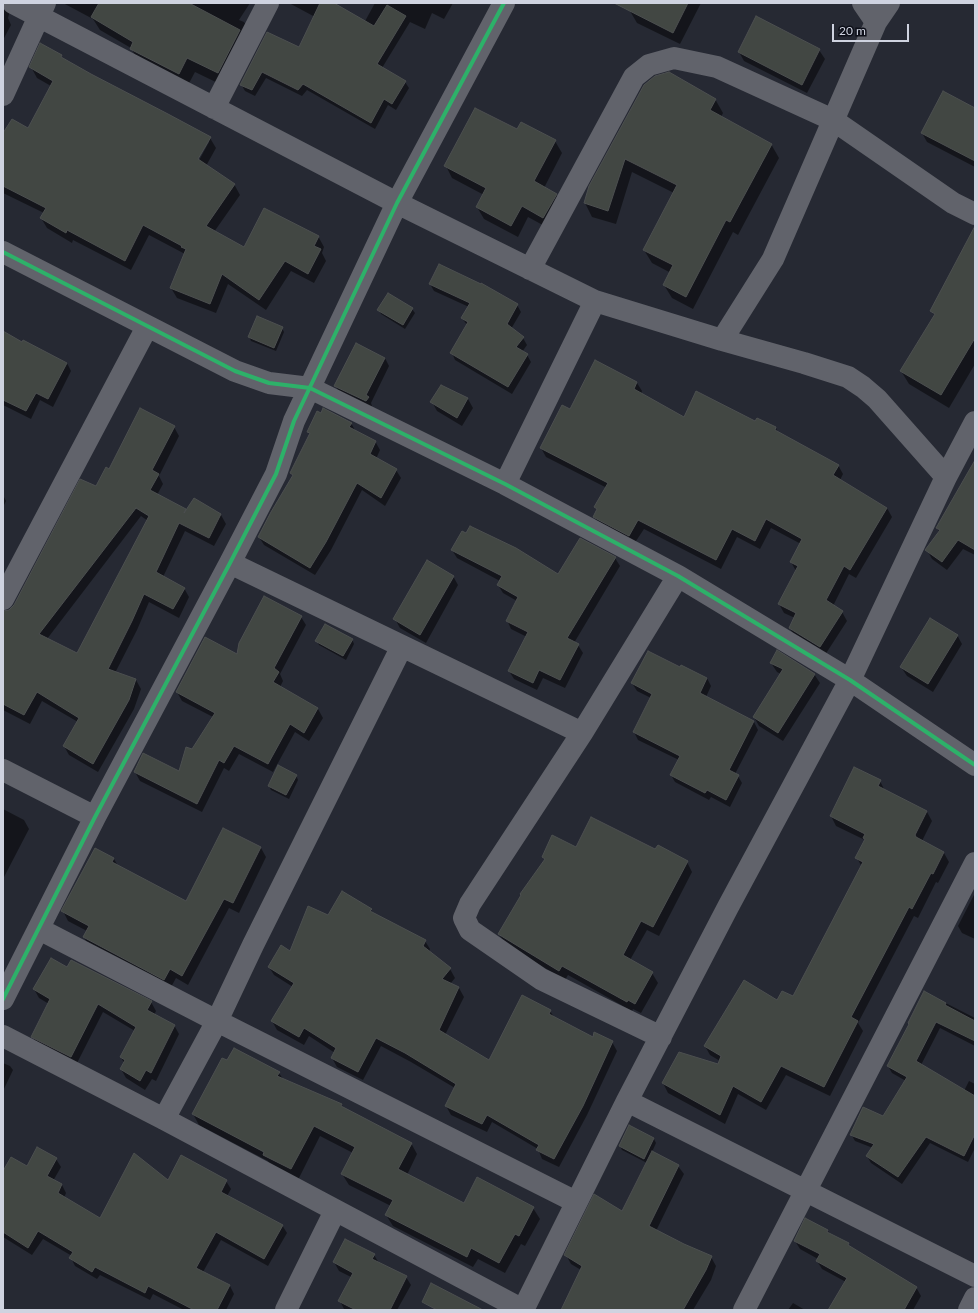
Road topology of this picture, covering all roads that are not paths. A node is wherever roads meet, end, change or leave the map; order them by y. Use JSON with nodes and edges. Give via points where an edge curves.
{"nodes":[{"id":1,"x":13,"y":3,"type":"edge"},
{"id":2,"x":268,"y":3,"type":"edge"},
{"id":3,"x":504,"y":3,"type":"edge"},
{"id":4,"x":863,"y":3,"type":"edge"},
{"id":5,"x":888,"y":3,"type":"edge"},
{"id":6,"x":42,"y":10,"type":"edge"},
{"id":7,"x":876,"y":22,"type":"junction"},
{"id":8,"x":3,"y":95,"type":"edge"},
{"id":9,"x":214,"y":108,"type":"junction"},
{"id":10,"x":833,"y":120,"type":"junction"},
{"id":11,"x":397,"y":203,"type":"junction"},
{"id":12,"x":975,"y":214,"type":"edge"},
{"id":13,"x":3,"y":252,"type":"edge"},
{"id":14,"x":530,"y":269,"type":"junction"},
{"id":15,"x":595,"y":302,"type":"junction"},
{"id":16,"x":147,"y":327,"type":"junction"},
{"id":17,"x":722,"y":340,"type":"junction"},
{"id":18,"x":310,"y":388,"type":"junction"},
{"id":19,"x":975,"y":422,"type":"edge"},
{"id":20,"x":946,"y":477,"type":"junction"},
{"id":21,"x":506,"y":484,"type":"junction"},
{"id":22,"x":230,"y":563,"type":"junction"},
{"id":23,"x":678,"y":576,"type":"junction"},
{"id":24,"x":3,"y":599,"type":"edge"},
{"id":25,"x":402,"y":646,"type":"junction"},
{"id":26,"x":850,"y":680,"type":"junction"},
{"id":27,"x":582,"y":733,"type":"junction"},
{"id":28,"x":975,"y":765,"type":"edge"},
{"id":29,"x":3,"y":770,"type":"edge"},
{"id":30,"x":95,"y":817,"type":"junction"},
{"id":31,"x":975,"y":863,"type":"edge"},
{"id":32,"x":39,"y":929,"type":"junction"},
{"id":33,"x":3,"y":999,"type":"edge"},
{"id":34,"x":217,"y":1021,"type":"junction"},
{"id":35,"x":3,"y":1036,"type":"edge"},
{"id":36,"x":661,"y":1037,"type":"junction"},
{"id":37,"x":627,"y":1101,"type":"junction"},
{"id":38,"x":164,"y":1119,"type":"junction"},
{"id":39,"x":805,"y":1190,"type":"junction"},
{"id":40,"x":576,"y":1202,"type":"junction"},
{"id":41,"x":335,"y":1210,"type":"junction"},
{"id":42,"x":975,"y":1276,"type":"edge"},
{"id":43,"x":975,"y":1298,"type":"edge"},
{"id":44,"x":286,"y":1310,"type":"edge"},
{"id":45,"x":523,"y":1310,"type":"edge"},
{"id":46,"x":744,"y":1310,"type":"edge"},
{"id":47,"x":969,"y":1310,"type":"edge"}],
"edges":[{"from":1,"to":6,"type":"street"},
{"from":2,"to":9,"type":"street"},
{"from":3,"to":11,"type":"street"},
{"from":4,"to":7,"type":"street"},
{"from":5,"to":7,"type":"street"},
{"from":6,"to":8,"type":"street"},
{"from":6,"to":9,"type":"street"},
{"from":7,"to":10,"type":"street"},
{"from":9,"to":11,"type":"street"},
{"from":10,"to":12,"type":"street","via":[[953,203]]},
{"from":10,"to":14,"type":"street","via":[[717,67],[674,58],[649,66],[634,77],[627,88]]},
{"from":10,"to":17,"type":"street","via":[[773,259]]},
{"from":11,"to":14,"type":"street"},
{"from":11,"to":18,"type":"street"},
{"from":13,"to":16,"type":"street"},
{"from":14,"to":15,"type":"street"},
{"from":15,"to":17,"type":"street"},
{"from":15,"to":21,"type":"street"},
{"from":16,"to":18,"type":"street","via":[[235,371],[269,383]]},
{"from":16,"to":24,"type":"street"},
{"from":17,"to":20,"type":"street","via":[[848,377],[877,399]]},
{"from":18,"to":21,"type":"street"},
{"from":18,"to":22,"type":"street","via":[[294,421],[276,474]]},
{"from":19,"to":20,"type":"street"},
{"from":20,"to":26,"type":"street"},
{"from":21,"to":23,"type":"street"},
{"from":22,"to":25,"type":"street"},
{"from":22,"to":30,"type":"street"},
{"from":23,"to":26,"type":"street"},
{"from":23,"to":27,"type":"street"},
{"from":25,"to":27,"type":"street"},
{"from":25,"to":34,"type":"street"},
{"from":26,"to":28,"type":"street"},
{"from":26,"to":36,"type":"street"},
{"from":27,"to":36,"type":"street","via":[[470,904],[464,918],[470,930],[541,979]]},
{"from":29,"to":30,"type":"street"},
{"from":30,"to":32,"type":"street"},
{"from":31,"to":39,"type":"street"},
{"from":32,"to":33,"type":"street"},
{"from":32,"to":34,"type":"street"},
{"from":34,"to":38,"type":"street"},
{"from":34,"to":40,"type":"street"},
{"from":35,"to":38,"type":"street"},
{"from":36,"to":37,"type":"street"},
{"from":37,"to":39,"type":"street"},
{"from":37,"to":40,"type":"street"},
{"from":38,"to":41,"type":"street"},
{"from":39,"to":42,"type":"street"},
{"from":39,"to":46,"type":"street"},
{"from":40,"to":45,"type":"street"},
{"from":41,"to":44,"type":"street"},
{"from":41,"to":45,"type":"street"},
{"from":43,"to":47,"type":"street"}]}
